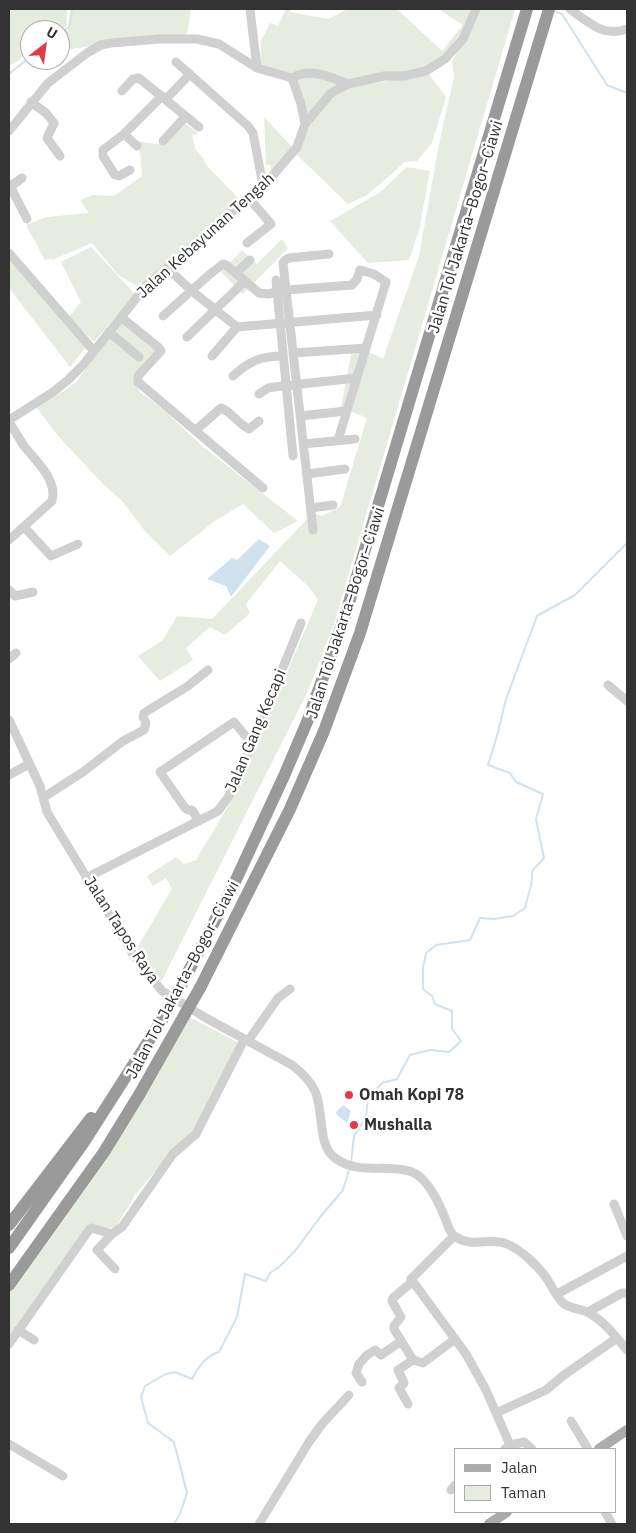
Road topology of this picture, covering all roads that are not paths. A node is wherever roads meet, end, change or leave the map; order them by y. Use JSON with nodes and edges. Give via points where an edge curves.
{"nodes":[{"id":1,"x":250,"y":9,"type":"edge"},
{"id":2,"x":476,"y":9,"type":"edge"},
{"id":3,"x":549,"y":9,"type":"edge"},
{"id":4,"x":570,"y":9,"type":"edge"},
{"id":5,"x":527,"y":12,"type":"edge"},
{"id":6,"x":627,"y":29,"type":"edge"},
{"id":7,"x":176,"y":62,"type":"dead end"},
{"id":8,"x":257,"y":68,"type":"junction"},
{"id":9,"x":190,"y":74,"type":"junction"},
{"id":10,"x":292,"y":78,"type":"junction"},
{"id":11,"x":348,"y":84,"type":"junction"},
{"id":12,"x":122,"y":92,"type":"dead end"},
{"id":13,"x":164,"y":98,"type":"junction"},
{"id":14,"x":32,"y":102,"type":"junction"},
{"id":15,"x":185,"y":116,"type":"junction"},
{"id":16,"x":305,"y":124,"type":"junction"},
{"id":17,"x":199,"y":127,"type":"dead end"},
{"id":18,"x":9,"y":131,"type":"edge"},
{"id":19,"x":124,"y":134,"type":"junction"},
{"id":20,"x":163,"y":141,"type":"dead end"},
{"id":21,"x":138,"y":146,"type":"dead end"},
{"id":22,"x":60,"y":156,"type":"dead end"},
{"id":23,"x":130,"y":170,"type":"dead end"},
{"id":24,"x":22,"y":178,"type":"dead end"},
{"id":25,"x":267,"y":182,"type":"junction"},
{"id":26,"x":10,"y":185,"type":"edge"},
{"id":27,"x":248,"y":196,"type":"junction"},
{"id":28,"x":27,"y":219,"type":"dead end"},
{"id":29,"x":247,"y":243,"type":"dead end"},
{"id":30,"x":9,"y":253,"type":"edge"},
{"id":31,"x":330,"y":254,"type":"dead end"},
{"id":32,"x":250,"y":260,"type":"dead end"},
{"id":33,"x":167,"y":268,"type":"junction"},
{"id":34,"x":236,"y":273,"type":"junction"},
{"id":35,"x":276,"y":280,"type":"dead end"},
{"id":36,"x":245,"y":282,"type":"junction"},
{"id":37,"x":192,"y":291,"type":"junction"},
{"id":38,"x":281,"y":291,"type":"junction"},
{"id":39,"x":215,"y":310,"type":"junction"},
{"id":40,"x":377,"y":315,"type":"junction"},
{"id":41,"x":163,"y":316,"type":"dead end"},
{"id":42,"x":121,"y":317,"type":"junction"},
{"id":43,"x":290,"y":323,"type":"junction"},
{"id":44,"x":280,"y":324,"type":"junction"},
{"id":45,"x":237,"y":327,"type":"junction"},
{"id":46,"x":108,"y":332,"type":"junction"},
{"id":47,"x":187,"y":337,"type":"dead end"},
{"id":48,"x":366,"y":348,"type":"junction"},
{"id":49,"x":94,"y":351,"type":"junction"},
{"id":50,"x":293,"y":353,"type":"junction"},
{"id":51,"x":212,"y":356,"type":"dead end"},
{"id":52,"x":283,"y":356,"type":"junction"},
{"id":53,"x":139,"y":357,"type":"dead end"},
{"id":54,"x":234,"y":376,"type":"dead end"},
{"id":55,"x":356,"y":378,"type":"junction"},
{"id":56,"x":296,"y":385,"type":"junction"},
{"id":57,"x":286,"y":386,"type":"junction"},
{"id":58,"x":259,"y":394,"type":"dead end"},
{"id":59,"x":346,"y":411,"type":"junction"},
{"id":60,"x":300,"y":416,"type":"junction"},
{"id":61,"x":9,"y":421,"type":"edge"},
{"id":62,"x":259,"y":421,"type":"dead end"},
{"id":63,"x":196,"y":430,"type":"junction"},
{"id":64,"x":355,"y":439,"type":"dead end"},
{"id":65,"x":338,"y":440,"type":"junction"},
{"id":66,"x":303,"y":444,"type":"junction"},
{"id":67,"x":293,"y":456,"type":"dead end"},
{"id":68,"x":345,"y":469,"type":"dead end"},
{"id":69,"x":306,"y":474,"type":"junction"},
{"id":70,"x":263,"y":488,"type":"dead end"},
{"id":71,"x":333,"y":505,"type":"dead end"},
{"id":72,"x":311,"y":508,"type":"junction"},
{"id":73,"x":24,"y":527,"type":"junction"},
{"id":74,"x":313,"y":530,"type":"dead end"},
{"id":75,"x":9,"y":540,"type":"edge"},
{"id":76,"x":78,"y":544,"type":"dead end"},
{"id":77,"x":9,"y":590,"type":"edge"},
{"id":78,"x":33,"y":592,"type":"dead end"},
{"id":79,"x":301,"y":623,"type":"dead end"},
{"id":80,"x":208,"y":670,"type":"dead end"},
{"id":81,"x":608,"y":685,"type":"dead end"},
{"id":82,"x":627,"y":701,"type":"edge"},
{"id":83,"x":9,"y":720,"type":"edge"},
{"id":84,"x":252,"y":744,"type":"junction"},
{"id":85,"x":29,"y":764,"type":"junction"},
{"id":86,"x":9,"y":775,"type":"edge"},
{"id":87,"x":44,"y":797,"type":"junction"},
{"id":88,"x":199,"y":821,"type":"junction"},
{"id":89,"x":86,"y":878,"type":"junction"},
{"id":90,"x":290,"y":989,"type":"dead end"},
{"id":91,"x":152,"y":1036,"type":"junction"},
{"id":92,"x":246,"y":1041,"type":"junction"},
{"id":93,"x":614,"y":1204,"type":"dead end"},
{"id":94,"x":9,"y":1225,"type":"edge"},
{"id":95,"x":112,"y":1234,"type":"junction"},
{"id":96,"x":454,"y":1236,"type":"junction"},
{"id":97,"x":627,"y":1236,"type":"edge"},
{"id":98,"x":9,"y":1248,"type":"edge"},
{"id":99,"x":627,"y":1256,"type":"edge"},
{"id":100,"x":115,"y":1269,"type":"dead end"},
{"id":101,"x":412,"y":1282,"type":"junction"},
{"id":102,"x":9,"y":1285,"type":"edge"},
{"id":103,"x":627,"y":1293,"type":"edge"},
{"id":104,"x":557,"y":1294,"type":"junction"},
{"id":105,"x":588,"y":1312,"type":"junction"},
{"id":106,"x":18,"y":1330,"type":"junction"},
{"id":107,"x":617,"y":1338,"type":"junction"},
{"id":108,"x":455,"y":1339,"type":"junction"},
{"id":109,"x":34,"y":1340,"type":"dead end"},
{"id":110,"x":400,"y":1342,"type":"junction"},
{"id":111,"x":9,"y":1344,"type":"edge"},
{"id":112,"x":627,"y":1350,"type":"edge"},
{"id":113,"x":413,"y":1360,"type":"junction"},
{"id":114,"x":362,"y":1382,"type":"dead end"},
{"id":115,"x":350,"y":1395,"type":"dead end"},
{"id":116,"x":408,"y":1404,"type":"dead end"},
{"id":117,"x":496,"y":1413,"type":"junction"},
{"id":118,"x":571,"y":1421,"type":"dead end"},
{"id":119,"x":627,"y":1430,"type":"edge"},
{"id":120,"x":9,"y":1444,"type":"edge"},
{"id":121,"x":508,"y":1447,"type":"edge"},
{"id":122,"x":531,"y":1448,"type":"edge"},
{"id":123,"x":587,"y":1448,"type":"edge"},
{"id":124,"x":600,"y":1448,"type":"edge"},
{"id":125,"x":63,"y":1476,"type":"dead end"},
{"id":126,"x":506,"y":1513,"type":"edge"},
{"id":127,"x":605,"y":1513,"type":"edge"},
{"id":128,"x":260,"y":1524,"type":"edge"},
{"id":129,"x":489,"y":1524,"type":"edge"},
{"id":130,"x":612,"y":1524,"type":"edge"}],
"edges":[{"from":1,"to":8,"type":"street"},
{"from":2,"to":11,"type":"street","via":[[463,39],[444,59],[426,71]]},
{"from":3,"to":102,"type":"highway","name":"Jalan Tol Jakarta–Bogor–Ciawi","bridge":true,"via":[[360,633],[324,731],[290,809],[200,988],[104,1152]]},
{"from":4,"to":6,"type":"street","via":[[598,29],[612,32]]},
{"from":5,"to":91,"type":"highway","name":"Jalan Tol Jakarta–Bogor–Ciawi","bridge":true,"via":[[342,625],[307,722],[234,884]]},
{"from":7,"to":9,"type":"street"},
{"from":8,"to":10,"type":"street"},
{"from":8,"to":14,"type":"street","via":[[219,44],[197,39],[111,43],[86,53],[48,83]]},
{"from":9,"to":13,"type":"street"},
{"from":9,"to":25,"type":"street","via":[[253,133]]},
{"from":10,"to":11,"type":"street","via":[[298,74],[322,74]]},
{"from":10,"to":16,"type":"street"},
{"from":11,"to":16,"type":"street","name":"Jalan Kebayunan Tengah","via":[[331,94]]},
{"from":12,"to":13,"type":"street","via":[[136,78]]},
{"from":13,"to":15,"type":"street"},
{"from":13,"to":19,"type":"street"},
{"from":14,"to":18,"type":"street"},
{"from":14,"to":22,"type":"street","via":[[54,123],[47,138]]},
{"from":15,"to":17,"type":"street"},
{"from":15,"to":20,"type":"street"},
{"from":16,"to":25,"type":"street","name":"Jalan Kebayunan Tengah","via":[[297,147]]},
{"from":19,"to":21,"type":"street"},
{"from":19,"to":23,"type":"street","via":[[102,153],[117,176]]},
{"from":24,"to":26,"type":"street"},
{"from":25,"to":27,"type":"street","name":"Jalan Kebayunan Tengah"},
{"from":26,"to":28,"type":"street"},
{"from":27,"to":29,"type":"street","via":[[271,224]]},
{"from":27,"to":33,"type":"street","name":"Jalan Kebayunan Tengah"},
{"from":30,"to":49,"type":"street"},
{"from":31,"to":38,"type":"street","via":[[285,260]]},
{"from":32,"to":34,"type":"street"},
{"from":33,"to":37,"type":"street"},
{"from":33,"to":42,"type":"street","name":"Jalan Kebayunan Tengah","via":[[146,286]]},
{"from":34,"to":36,"type":"street"},
{"from":34,"to":37,"type":"street","via":[[222,265]]},
{"from":35,"to":38,"type":"street"},
{"from":36,"to":38,"type":"street","via":[[263,294]]},
{"from":36,"to":39,"type":"street"},
{"from":37,"to":39,"type":"street"},
{"from":37,"to":41,"type":"street"},
{"from":38,"to":40,"type":"street","via":[[352,285],[360,270],[369,272],[386,282]]},
{"from":38,"to":43,"type":"street"},
{"from":38,"to":44,"type":"street"},
{"from":39,"to":45,"type":"street"},
{"from":39,"to":47,"type":"street"},
{"from":40,"to":43,"type":"street"},
{"from":40,"to":48,"type":"street"},
{"from":42,"to":46,"type":"street","name":"Jalan Kebayunan Tengah"},
{"from":42,"to":63,"type":"street","via":[[161,351],[136,380]]},
{"from":43,"to":44,"type":"street"},
{"from":43,"to":50,"type":"street"},
{"from":44,"to":45,"type":"street"},
{"from":44,"to":52,"type":"street"},
{"from":45,"to":51,"type":"street"},
{"from":46,"to":49,"type":"street","name":"Jalan Kebayunan Tengah"},
{"from":46,"to":53,"type":"street"},
{"from":48,"to":50,"type":"street"},
{"from":48,"to":55,"type":"street"},
{"from":49,"to":61,"type":"street","name":"Jalan Kebayunan Tengah","via":[[53,392]]},
{"from":50,"to":56,"type":"street"},
{"from":52,"to":54,"type":"street","via":[[257,359]]},
{"from":52,"to":57,"type":"street"},
{"from":55,"to":56,"type":"street"},
{"from":55,"to":59,"type":"street"},
{"from":56,"to":57,"type":"street"},
{"from":56,"to":60,"type":"street"},
{"from":57,"to":58,"type":"street","via":[[268,388]]},
{"from":57,"to":67,"type":"street"},
{"from":59,"to":60,"type":"street"},
{"from":59,"to":65,"type":"street"},
{"from":60,"to":66,"type":"street"},
{"from":61,"to":73,"type":"street","via":[[48,476],[53,495],[52,501]]},
{"from":62,"to":63,"type":"street","via":[[249,429],[221,408]]},
{"from":63,"to":70,"type":"street"},
{"from":64,"to":65,"type":"street"},
{"from":65,"to":66,"type":"street"},
{"from":66,"to":69,"type":"street"},
{"from":68,"to":69,"type":"street"},
{"from":69,"to":72,"type":"street"},
{"from":71,"to":72,"type":"street"},
{"from":72,"to":74,"type":"street"},
{"from":73,"to":75,"type":"street"},
{"from":73,"to":76,"type":"street","via":[[50,556]]},
{"from":77,"to":78,"type":"street","via":[[15,596]]},
{"from":79,"to":84,"type":"street","name":"Jalan Gang Kecapi"},
{"from":80,"to":87,"type":"street","via":[[144,713],[144,730]]},
{"from":81,"to":82,"type":"street"},
{"from":83,"to":85,"type":"street","name":"Jalan Tapos Raya"},
{"from":84,"to":88,"type":"street","name":"Jalan Gang Kecapi","via":[[229,796],[218,811]]},
{"from":84,"to":88,"type":"street","via":[[234,722],[160,772],[185,808],[192,810]]},
{"from":85,"to":86,"type":"street"},
{"from":85,"to":87,"type":"street","name":"Jalan Tapos Raya"},
{"from":87,"to":89,"type":"street","name":"Jalan Tapos Raya","via":[[47,812]]},
{"from":88,"to":89,"type":"street","name":"Jalan Gang Kecapi"},
{"from":89,"to":92,"type":"street","name":"Jalan Tapos Raya","via":[[133,954],[162,991]]},
{"from":90,"to":92,"type":"street","via":[[278,998]]},
{"from":91,"to":94,"type":"highway"},
{"from":91,"to":98,"type":"highway","name":"Jalan Tol Jakarta–Bogor–Ciawi","via":[[84,1142]]},
{"from":92,"to":95,"type":"street","via":[[196,1134],[173,1154],[127,1221]]},
{"from":92,"to":96,"type":"street","name":"Jalan Tapos Raya","via":[[292,1066],[310,1083],[320,1109],[324,1141],[334,1158],[352,1167],[417,1175],[432,1193]]},
{"from":93,"to":97,"type":"street"},
{"from":95,"to":100,"type":"street","via":[[97,1250]]},
{"from":95,"to":106,"type":"street","via":[[89,1230]]},
{"from":96,"to":101,"type":"street","via":[[412,1276]]},
{"from":96,"to":104,"type":"street","via":[[464,1242],[507,1244],[538,1268]]},
{"from":99,"to":104,"type":"street"},
{"from":101,"to":108,"type":"street"},
{"from":101,"to":110,"type":"street","via":[[392,1301],[401,1316],[394,1328]]},
{"from":103,"to":105,"type":"street"},
{"from":104,"to":105,"type":"street","via":[[567,1306]]},
{"from":105,"to":107,"type":"street"},
{"from":106,"to":109,"type":"street"},
{"from":106,"to":111,"type":"street"},
{"from":107,"to":112,"type":"street"},
{"from":107,"to":117,"type":"street","via":[[546,1390]]},
{"from":108,"to":113,"type":"street","via":[[423,1363]]},
{"from":108,"to":117,"type":"street"},
{"from":110,"to":113,"type":"street"},
{"from":110,"to":114,"type":"street","via":[[381,1355],[374,1350],[358,1365],[356,1371]]},
{"from":113,"to":116,"type":"street","via":[[398,1370],[404,1382],[399,1388]]},
{"from":115,"to":128,"type":"street","via":[[309,1442]]},
{"from":117,"to":121,"type":"street"},
{"from":118,"to":123,"type":"street"},
{"from":119,"to":124,"type":"main road"},
{"from":120,"to":125,"type":"street"},
{"from":121,"to":122,"type":"street","via":[[524,1442]]},
{"from":126,"to":129,"type":"main road"},
{"from":127,"to":130,"type":"street"}]}
